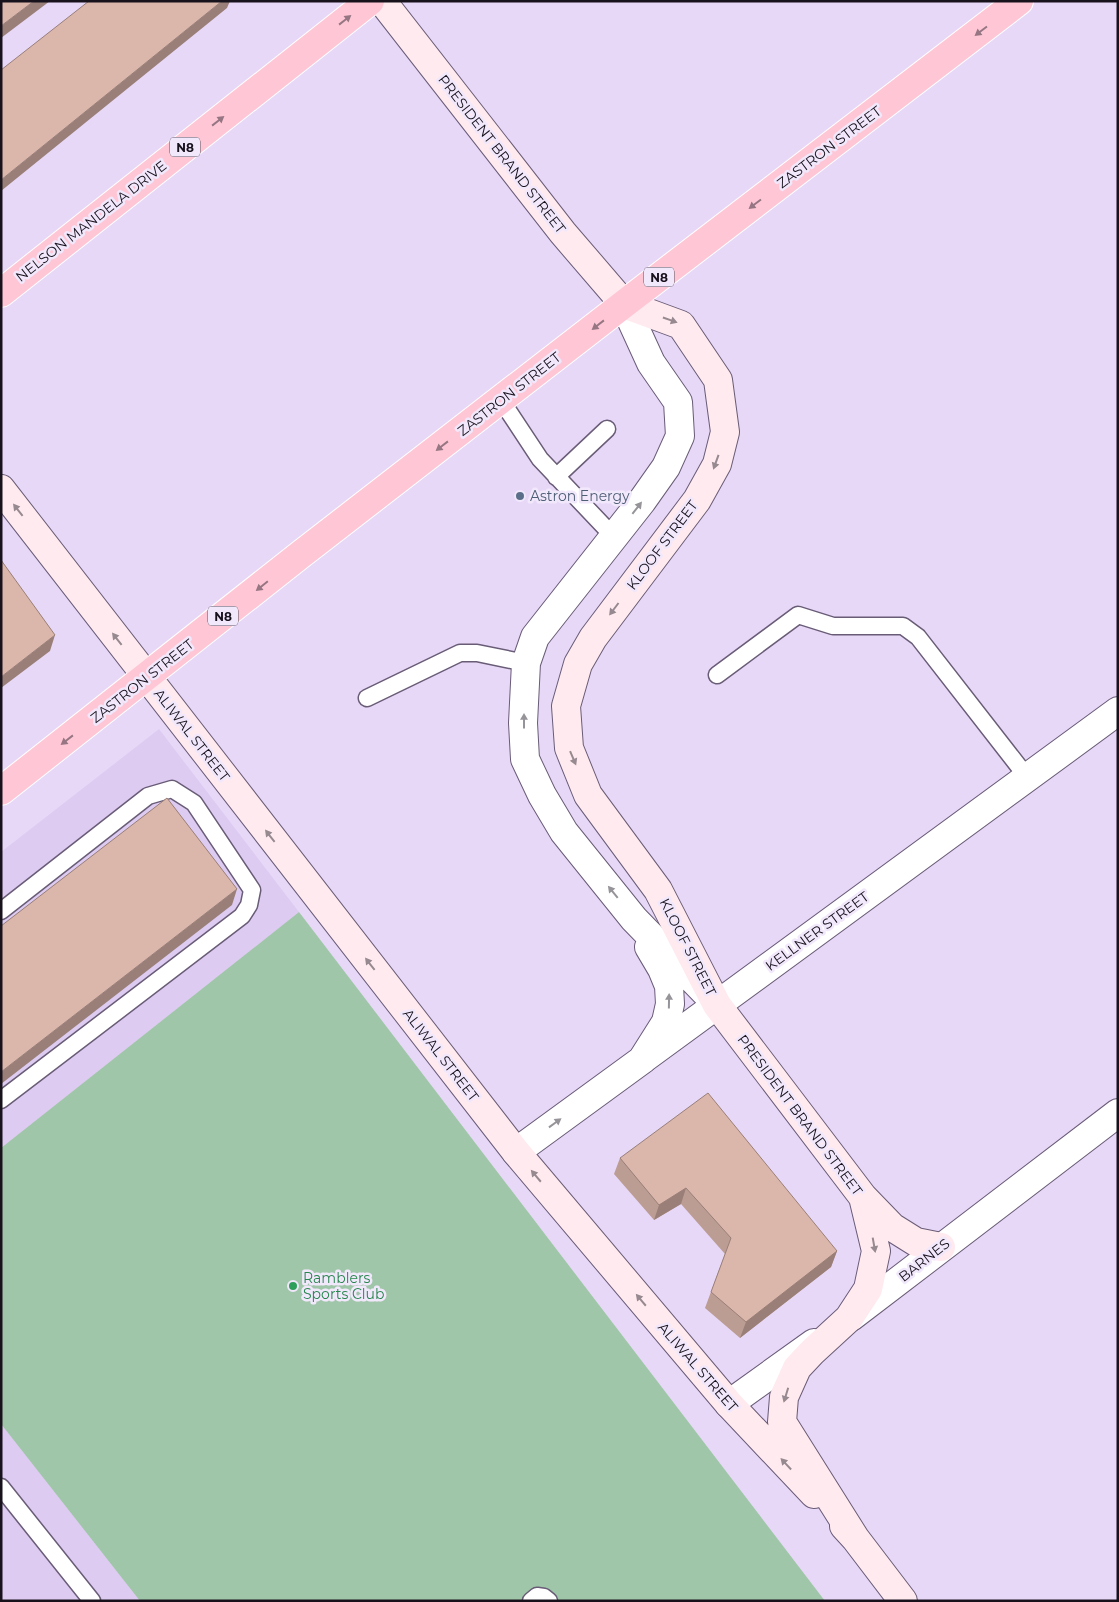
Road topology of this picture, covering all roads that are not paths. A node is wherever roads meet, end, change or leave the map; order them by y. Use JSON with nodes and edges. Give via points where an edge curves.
{"nodes":[{"id":1,"x":370,"y":1,"type":"edge"},
{"id":2,"x":382,"y":1,"type":"edge"},
{"id":3,"x":1020,"y":1,"type":"edge"},
{"id":4,"x":1,"y":293,"type":"edge"},
{"id":5,"x":624,"y":304,"type":"junction"},
{"id":6,"x":501,"y":400,"type":"junction"},
{"id":7,"x":607,"y":429,"type":"dead end"},
{"id":8,"x":556,"y":477,"type":"junction"},
{"id":9,"x":1,"y":489,"type":"edge"},
{"id":10,"x":614,"y":537,"type":"junction"},
{"id":11,"x":526,"y":663,"type":"junction"},
{"id":12,"x":717,"y":675,"type":"dead end"},
{"id":13,"x":146,"y":678,"type":"junction"},
{"id":14,"x":367,"y":698,"type":"dead end"},
{"id":15,"x":1118,"y":711,"type":"edge"},
{"id":16,"x":1027,"y":777,"type":"junction"},
{"id":17,"x":1,"y":791,"type":"edge"},
{"id":18,"x":1,"y":912,"type":"edge"},
{"id":19,"x":634,"y":919,"type":"junction"},
{"id":20,"x":717,"y":1004,"type":"junction"},
{"id":21,"x":642,"y":1060,"type":"junction"},
{"id":22,"x":1,"y":1100,"type":"edge"},
{"id":23,"x":1118,"y":1112,"type":"edge"},
{"id":24,"x":516,"y":1152,"type":"junction"},
{"id":25,"x":863,"y":1197,"type":"junction"},
{"id":26,"x":941,"y":1247,"type":"junction"},
{"id":27,"x":849,"y":1318,"type":"junction"},
{"id":28,"x":728,"y":1404,"type":"junction"},
{"id":29,"x":1,"y":1487,"type":"edge"},
{"id":30,"x":855,"y":1538,"type":"junction"},
{"id":31,"x":900,"y":1598,"type":"edge"},
{"id":32,"x":92,"y":1601,"type":"edge"},
{"id":33,"x":531,"y":1601,"type":"edge"},
{"id":34,"x":550,"y":1601,"type":"edge"}],
"edges":[{"from":4,"to":1,"type":"highway","name":"NELSON MANDELA DRIVE","number":"N8","one_way":true},
{"from":2,"to":5,"type":"main road","name":"PRESIDENT BRAND STREET","via":[[563,233]]},
{"from":3,"to":5,"type":"highway","name":"ZASTRON STREET","number":"N8","one_way":true},
{"from":5,"to":6,"type":"highway","name":"ZASTRON STREET","number":"N8","one_way":true},
{"from":10,"to":5,"type":"street","name":"KLOOF STREET","one_way":true,"via":[[666,466],[680,436],[678,402],[651,363]]},
{"from":5,"to":20,"type":"main road","name":"KLOOF STREET","one_way":true,"via":[[682,324],[718,380],[725,432],[717,464],[697,500],[593,638],[578,664],[566,706],[569,748],[588,795],[658,890]]},
{"from":6,"to":8,"type":"lane","via":[[540,460]]},
{"from":6,"to":13,"type":"highway","name":"ZASTRON STREET","number":"N8","one_way":true},
{"from":7,"to":8,"type":"lane"},
{"from":8,"to":10,"type":"lane"},
{"from":13,"to":9,"type":"main road","name":"ALIWAL STREET","one_way":true},
{"from":10,"to":11,"type":"street","name":"KLOOF STREET","via":[[535,638]]},
{"from":11,"to":14,"type":"lane","via":[[477,653],[460,653]]},
{"from":19,"to":11,"type":"street","name":"KLOOF STREET","one_way":true,"via":[[564,832],[542,795],[526,758],[523,723]]},
{"from":12,"to":16,"type":"lane","via":[[798,615],[833,626],[903,626],[918,637]]},
{"from":13,"to":17,"type":"highway","name":"ZASTRON STREET","number":"N8","one_way":true},
{"from":24,"to":13,"type":"main road","name":"ALIWAL STREET","one_way":true},
{"from":15,"to":16,"type":"street","name":"KELLNER STREET"},
{"from":16,"to":20,"type":"street","name":"KELLNER STREET"},
{"from":18,"to":22,"type":"lane","via":[[148,796],[172,789],[194,803],[252,890],[249,905],[242,916]]},
{"from":19,"to":20,"type":"street","name":"KLOOF STREET"},
{"from":21,"to":19,"type":"street","one_way":true,"via":[[666,1022],[669,986]]},
{"from":20,"to":21,"type":"street","name":"KELLNER STREET"},
{"from":20,"to":25,"type":"main road","name":"PRESIDENT BRAND STREET"},
{"from":24,"to":21,"type":"street","name":"KELLNER STREET","one_way":true},
{"from":23,"to":26,"type":"street","name":"BARNES"},
{"from":28,"to":24,"type":"main road","name":"ALIWAL STREET","one_way":true},
{"from":25,"to":26,"type":"main road","via":[[892,1227],[916,1242]]},
{"from":25,"to":27,"type":"main road","name":"PRESIDENT BRAND STREET","one_way":true,"via":[[876,1251],[868,1289]]},
{"from":26,"to":27,"type":"street","name":"BARNES"},
{"from":27,"to":28,"type":"street","name":"BARNES"},
{"from":27,"to":30,"type":"main road","name":"PRESIDENT BRAND STREET","one_way":true,"via":[[798,1368],[784,1397],[782,1422]]},
{"from":30,"to":28,"type":"main road","name":"ALIWAL STREET","one_way":true},
{"from":29,"to":32,"type":"lane"},
{"from":30,"to":31,"type":"main road","name":"ALIWAL STREET"},
{"from":33,"to":34,"type":"lane","via":[[537,1596]]}]}
